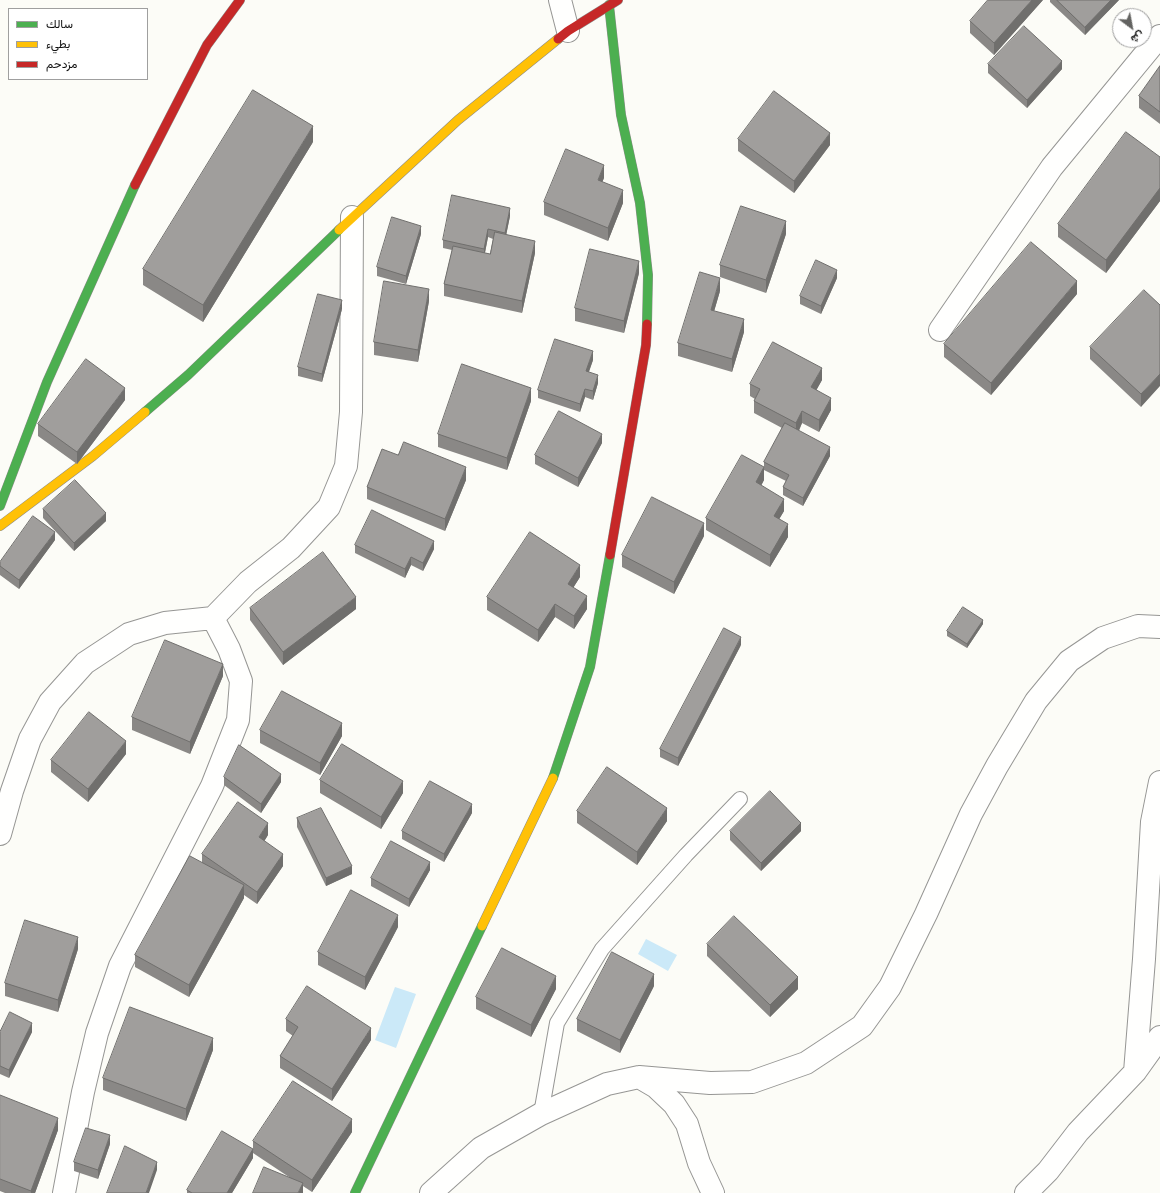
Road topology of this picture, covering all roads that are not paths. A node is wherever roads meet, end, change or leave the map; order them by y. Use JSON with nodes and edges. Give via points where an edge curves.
{"nodes":[{"id":1,"x":240,"y":0,"type":"edge"},
{"id":2,"x":560,"y":0,"type":"edge"},
{"id":3,"x":613,"y":2,"type":"edge"},
{"id":4,"x":568,"y":31,"type":"junction"},
{"id":5,"x":1160,"y":36,"type":"edge"},
{"id":6,"x":352,"y":218,"type":"junction"},
{"id":7,"x":940,"y":330,"type":"dead end"},
{"id":8,"x":0,"y":506,"type":"edge"},
{"id":9,"x":0,"y":526,"type":"edge"},
{"id":10,"x":213,"y":618,"type":"junction"},
{"id":11,"x":1160,"y":627,"type":"edge"},
{"id":12,"x":1160,"y":782,"type":"edge"},
{"id":13,"x":740,"y":799,"type":"dead end"},
{"id":14,"x":0,"y":834,"type":"edge"},
{"id":15,"x":1160,"y":1037,"type":"edge"},
{"id":16,"x":1135,"y":1072,"type":"junction"},
{"id":17,"x":638,"y":1078,"type":"junction"},
{"id":18,"x":541,"y":1114,"type":"junction"},
{"id":19,"x":64,"y":1193,"type":"edge"},
{"id":20,"x":355,"y":1193,"type":"edge"},
{"id":21,"x":431,"y":1193,"type":"edge"},
{"id":22,"x":714,"y":1193,"type":"edge"},
{"id":23,"x":1026,"y":1193,"type":"edge"}],
"edges":[{"from":1,"to":8,"type":"main road","via":[[207,45],[133,189],[47,382]]},
{"from":2,"to":4,"type":"street"},
{"from":3,"to":4,"type":"main road"},
{"from":3,"to":20,"type":"main road","via":[[621,114],[640,203],[648,290],[646,344],[590,667],[556,771]]},
{"from":4,"to":6,"type":"main road","via":[[458,120]]},
{"from":5,"to":7,"type":"street","via":[[1052,167]]},
{"from":6,"to":9,"type":"main road","via":[[188,376],[93,456]]},
{"from":6,"to":10,"type":"street","via":[[351,412],[346,466],[329,507],[291,548],[248,582]]},
{"from":10,"to":14,"type":"street","via":[[165,623],[129,634],[85,663],[50,702],[30,739]]},
{"from":10,"to":19,"type":"street","via":[[241,680],[238,720],[212,786],[120,966],[83,1092]]},
{"from":11,"to":17,"type":"street","via":[[1138,626],[1103,638],[1069,661],[1036,701],[971,814],[890,987],[862,1026],[806,1063],[752,1082],[710,1083]]},
{"from":12,"to":16,"type":"street","via":[[1152,822]]},
{"from":13,"to":18,"type":"lane","via":[[602,949],[557,1023]]},
{"from":15,"to":16,"type":"street"},
{"from":16,"to":23,"type":"street","via":[[1078,1132],[1048,1171]]},
{"from":17,"to":18,"type":"street","via":[[607,1084]]},
{"from":17,"to":22,"type":"street","via":[[656,1087],[674,1104],[684,1119],[699,1163]]},
{"from":18,"to":21,"type":"street","via":[[481,1148]]}]}
